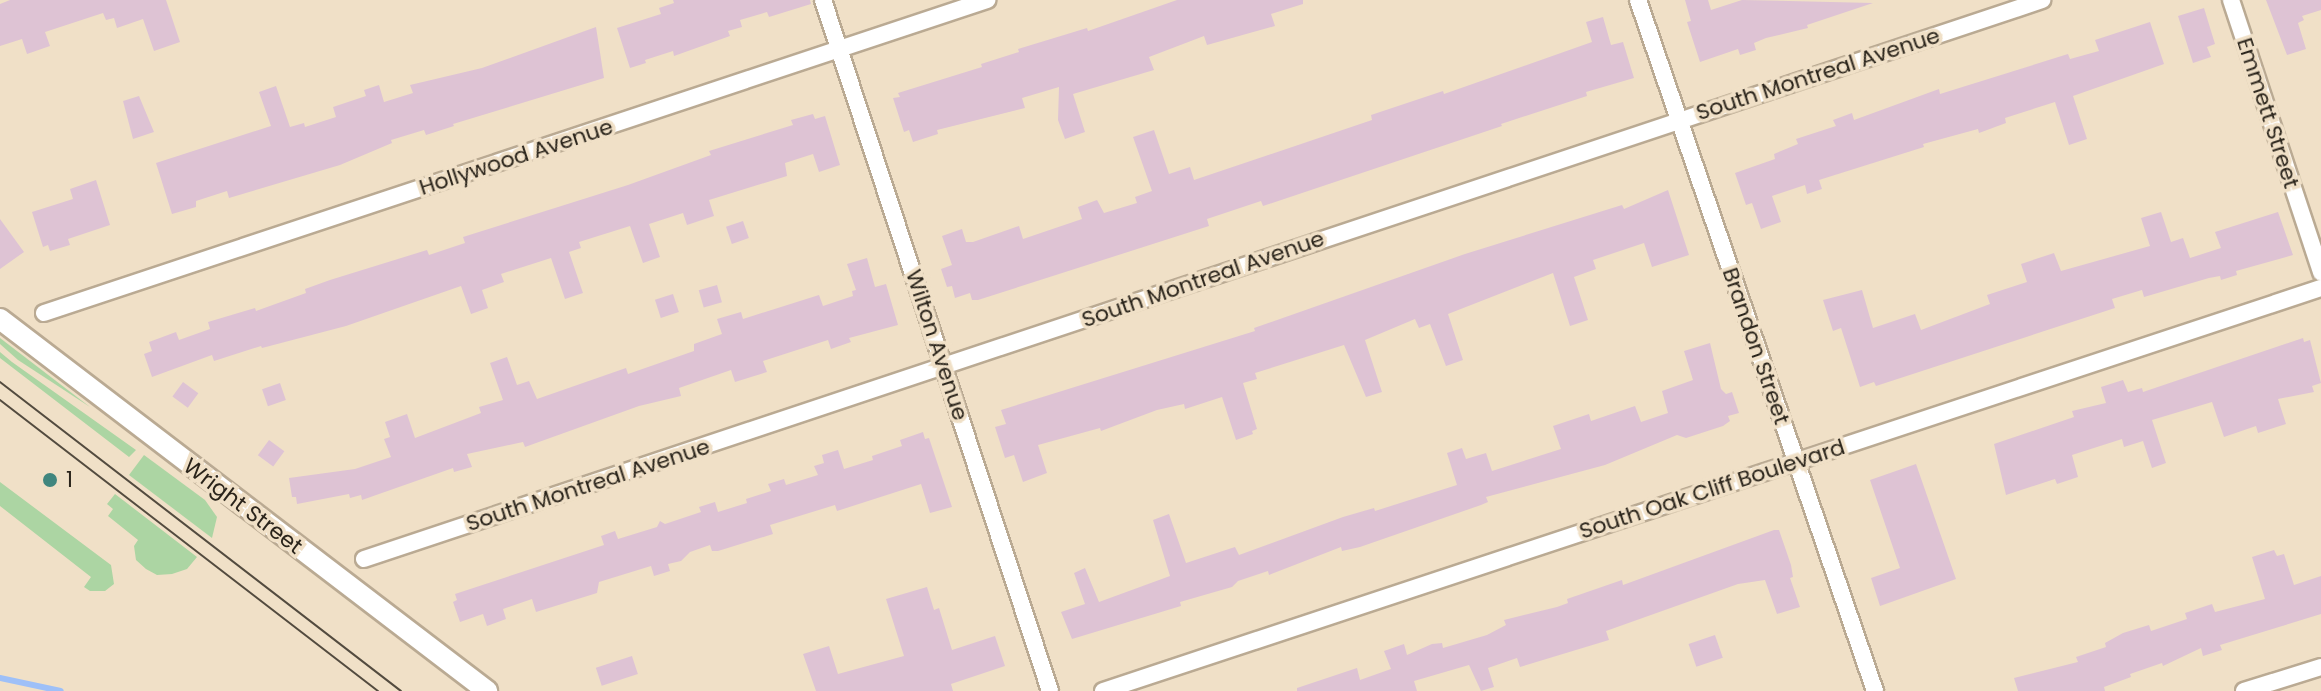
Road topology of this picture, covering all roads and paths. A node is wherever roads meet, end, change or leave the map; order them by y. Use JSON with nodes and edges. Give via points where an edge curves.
{"nodes":[{"id":1,"x":823,"y":0,"type":"edge"},
{"id":2,"x":987,"y":0,"type":"edge"},
{"id":3,"x":1638,"y":0,"type":"edge"},
{"id":4,"x":2042,"y":0,"type":"edge"},
{"id":5,"x":2231,"y":0,"type":"edge"},
{"id":6,"x":839,"y":49,"type":"junction"},
{"id":7,"x":1678,"y":120,"type":"junction"},
{"id":8,"x":2321,"y":272,"type":"edge"},
{"id":9,"x":2321,"y":288,"type":"edge"},
{"id":10,"x":44,"y":313,"type":"dead end"},
{"id":11,"x":0,"y":319,"type":"edge"},
{"id":12,"x":944,"y":367,"type":"junction"},
{"id":13,"x":1795,"y":461,"type":"junction"},
{"id":14,"x":364,"y":559,"type":"dead end"},
{"id":15,"x":2321,"y":667,"type":"edge"},
{"id":16,"x":487,"y":691,"type":"edge"},
{"id":17,"x":1050,"y":691,"type":"edge"},
{"id":18,"x":1103,"y":691,"type":"edge"},
{"id":19,"x":1875,"y":691,"type":"edge"},
{"id":20,"x":2244,"y":691,"type":"edge"}],
"edges":[{"from":1,"to":6,"type":"street","name":"Wilton Avenue"},
{"from":2,"to":6,"type":"street","name":"Hollywood Avenue"},
{"from":3,"to":7,"type":"street","name":"Brandon Street"},
{"from":4,"to":7,"type":"street","name":"South Montreal Avenue"},
{"from":5,"to":8,"type":"street","name":"Emmett Street"},
{"from":6,"to":10,"type":"street","name":"Hollywood Avenue"},
{"from":6,"to":12,"type":"street","name":"Wilton Avenue"},
{"from":7,"to":12,"type":"street","name":"South Montreal Avenue"},
{"from":7,"to":13,"type":"street","name":"Brandon Street"},
{"from":9,"to":13,"type":"street","name":"South Oak Cliff Boulevard"},
{"from":11,"to":16,"type":"street","name":"Wright Street"},
{"from":12,"to":14,"type":"street","name":"South Montreal Avenue"},
{"from":12,"to":17,"type":"street","name":"Wilton Avenue"},
{"from":13,"to":18,"type":"street","name":"South Oak Cliff Boulevard"},
{"from":13,"to":19,"type":"street","name":"Brandon Street"},
{"from":15,"to":20,"type":"street"}]}
